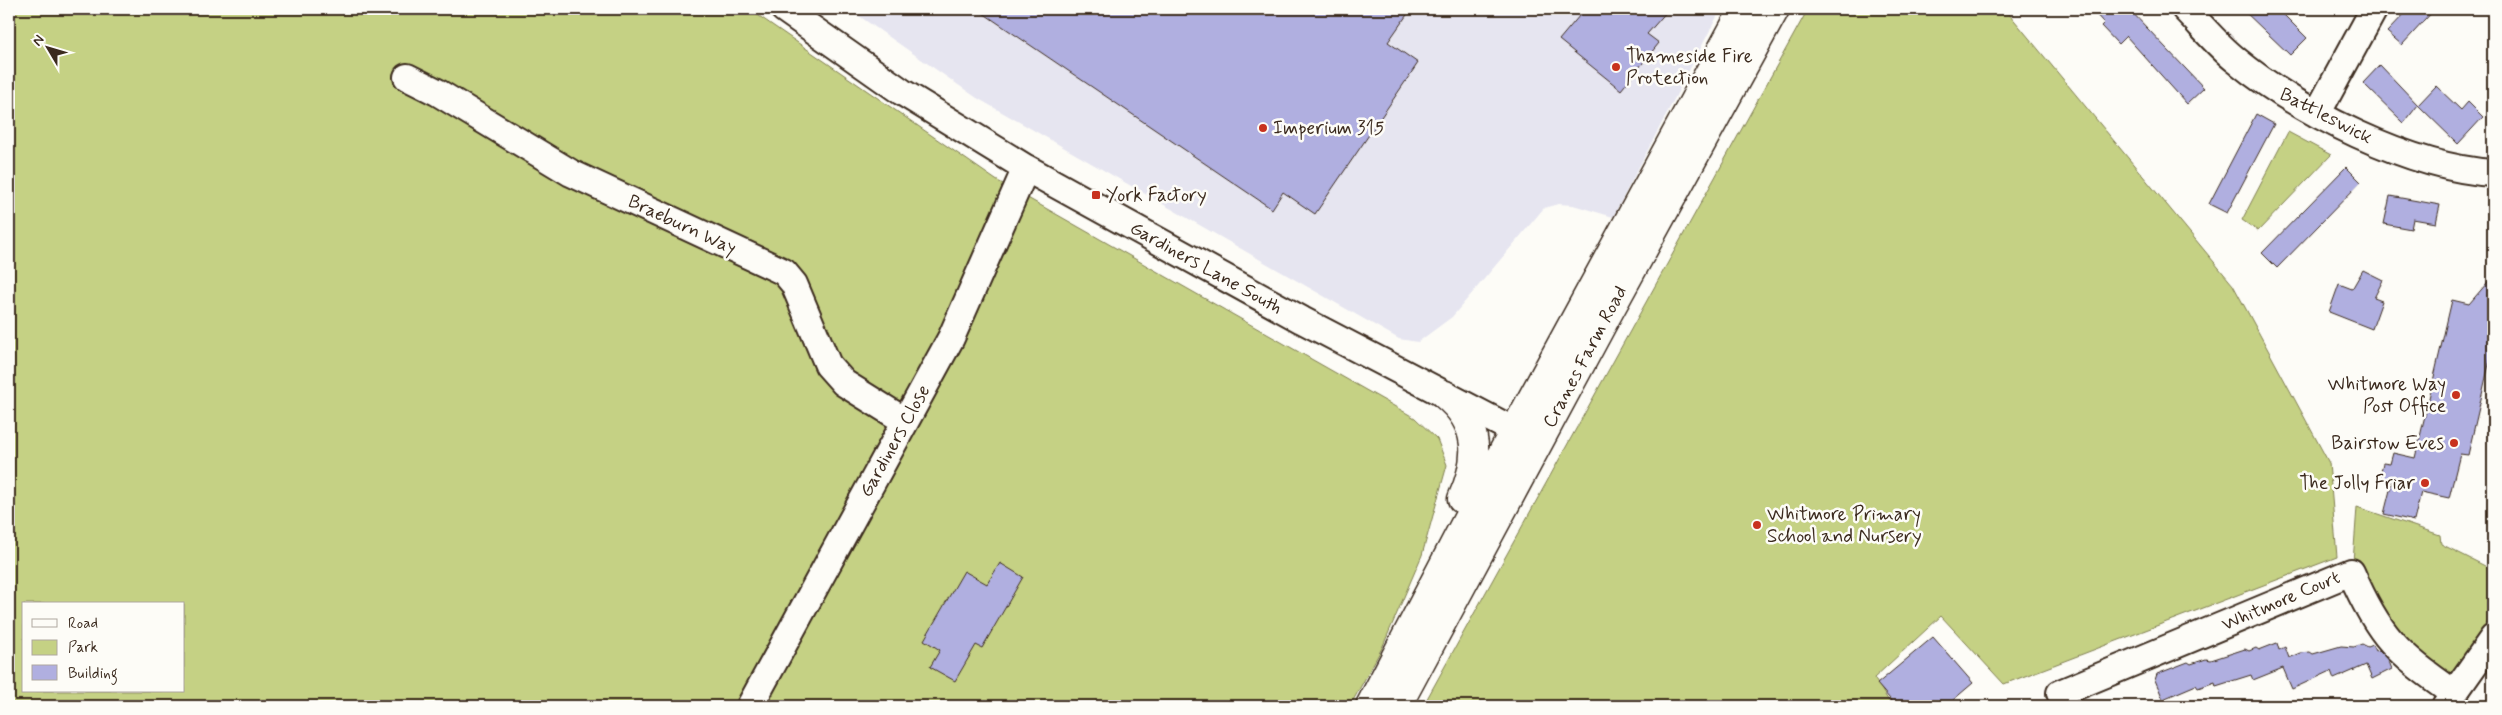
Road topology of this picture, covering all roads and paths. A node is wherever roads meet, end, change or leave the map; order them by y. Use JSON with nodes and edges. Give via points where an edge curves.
{"nodes":[{"id":1,"x":784,"y":9,"type":"edge"},
{"id":2,"x":1744,"y":9,"type":"edge"},
{"id":3,"x":1775,"y":9,"type":"edge"},
{"id":4,"x":2185,"y":9,"type":"edge"},
{"id":5,"x":2374,"y":9,"type":"edge"},
{"id":6,"x":407,"y":77,"type":"dead end"},
{"id":7,"x":2317,"y":114,"type":"junction"},
{"id":8,"x":1026,"y":168,"type":"junction"},
{"id":9,"x":2493,"y":173,"type":"edge"},
{"id":10,"x":1594,"y":312,"type":"junction"},
{"id":11,"x":1445,"y":395,"type":"junction"},
{"id":12,"x":905,"y":422,"type":"junction"},
{"id":13,"x":1514,"y":431,"type":"junction"},
{"id":14,"x":1538,"y":443,"type":"junction"},
{"id":15,"x":1412,"y":626,"type":"junction"},
{"id":16,"x":2493,"y":638,"type":"edge"},
{"id":17,"x":2060,"y":693,"type":"dead end"},
{"id":18,"x":2449,"y":700,"type":"edge"},
{"id":19,"x":750,"y":706,"type":"edge"},
{"id":20,"x":1370,"y":706,"type":"edge"},
{"id":21,"x":1397,"y":706,"type":"edge"}],
"edges":[{"from":1,"to":8,"type":"street","name":"Gardiners Lane South","via":[[902,92]]},
{"from":2,"to":10,"type":"main road","name":"Cranes Farm Road"},
{"from":3,"to":10,"type":"main road","name":"Cranes Farm Road"},
{"from":4,"to":7,"type":"street","name":"Battleswick","via":[[2234,59],[2278,92]]},
{"from":5,"to":7,"type":"street"},
{"from":6,"to":12,"type":"street","name":"Braeburn Way","via":[[571,173],[784,272],[794,284],[828,365],[844,383]]},
{"from":7,"to":9,"type":"street","name":"Battleswick","via":[[2398,150],[2472,172]]},
{"from":8,"to":11,"type":"street","name":"Gardiners Lane South"},
{"from":8,"to":12,"type":"street","name":"Gardiners Close","via":[[951,338]]},
{"from":10,"to":13,"type":"main road","name":"Cranes Farm Road","via":[[1566,335]]},
{"from":10,"to":14,"type":"main road","name":"Cranes Farm Road","via":[[1590,347]]},
{"from":11,"to":13,"type":"street","name":"Gardiners Lane South"},
{"from":11,"to":15,"type":"main road","via":[[1466,415],[1471,429],[1474,465]]},
{"from":12,"to":19,"type":"street","name":"Gardiners Close"},
{"from":13,"to":14,"type":"street","name":"Gardiners Lane South"},
{"from":13,"to":15,"type":"main road","name":"Cranes Farm Road"},
{"from":14,"to":21,"type":"main road","name":"Cranes Farm Road"},
{"from":15,"to":20,"type":"main road","name":"Cranes Farm Road"},
{"from":16,"to":18,"type":"street"},
{"from":17,"to":18,"type":"street","name":"Whitmore Court","via":[[2351,572],[2379,629]]}]}
